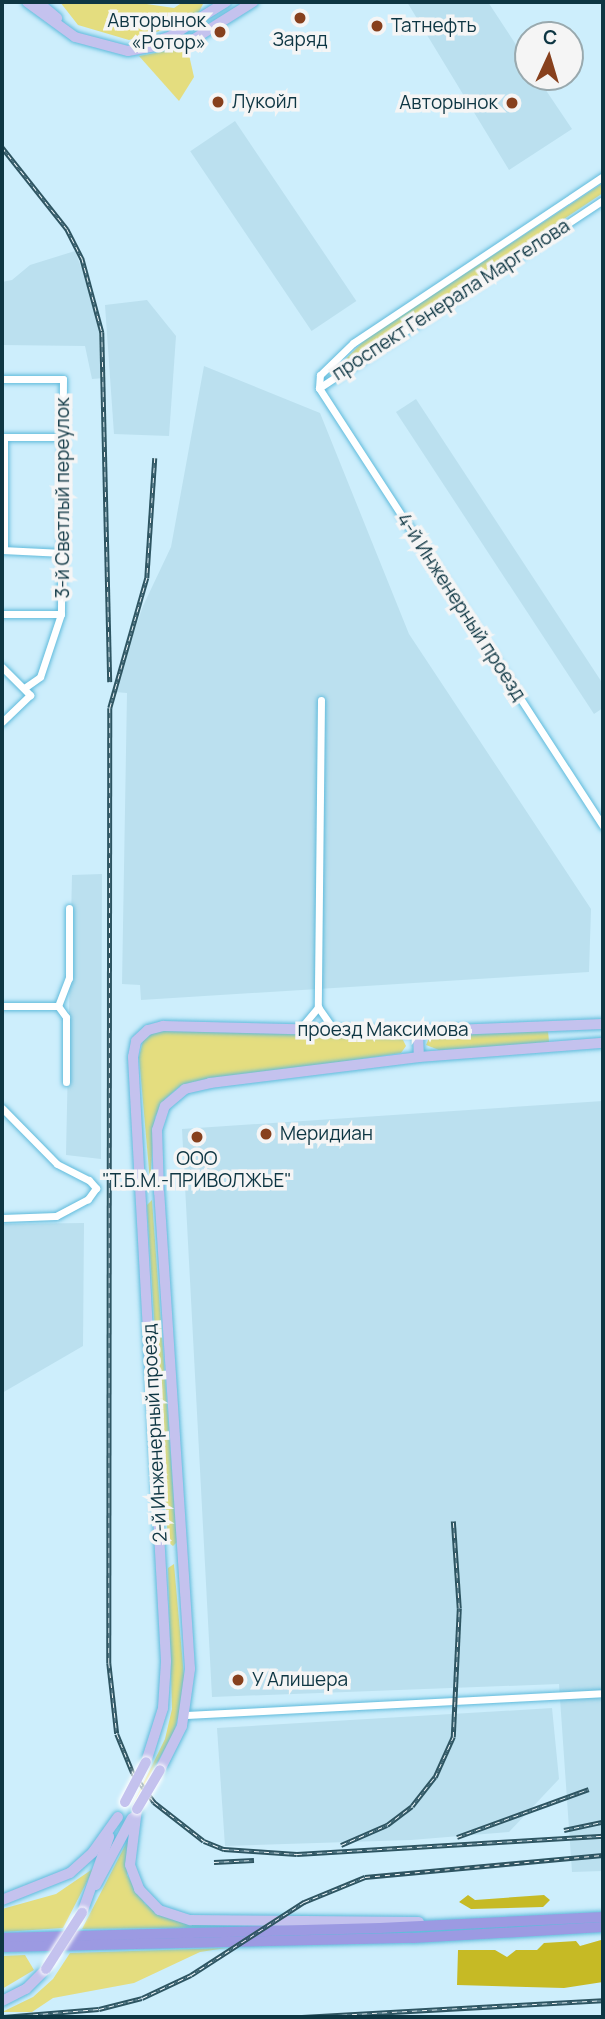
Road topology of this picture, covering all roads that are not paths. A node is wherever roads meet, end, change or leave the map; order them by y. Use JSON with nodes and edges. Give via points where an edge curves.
{"nodes":[{"id":1,"x":27,"y":2,"type":"edge"},
{"id":2,"x":38,"y":2,"type":"edge"},
{"id":3,"x":228,"y":2,"type":"edge"},
{"id":4,"x":253,"y":2,"type":"edge"},
{"id":5,"x":240,"y":10,"type":"junction"},
{"id":6,"x":603,"y":176,"type":"edge"},
{"id":7,"x":603,"y":200,"type":"edge"},
{"id":8,"x":2,"y":379,"type":"edge"},
{"id":9,"x":319,"y":388,"type":"junction"},
{"id":10,"x":3,"y":437,"type":"edge"},
{"id":11,"x":62,"y":437,"type":"junction"},
{"id":12,"x":3,"y":550,"type":"edge"},
{"id":13,"x":63,"y":553,"type":"junction"},
{"id":14,"x":2,"y":614,"type":"edge"},
{"id":15,"x":61,"y":614,"type":"junction"},
{"id":16,"x":2,"y":667,"type":"edge"},
{"id":17,"x":24,"y":688,"type":"junction"},
{"id":18,"x":321,"y":700,"type":"dead end"},
{"id":19,"x":2,"y":722,"type":"edge"},
{"id":20,"x":603,"y":826,"type":"edge"},
{"id":21,"x":69,"y":908,"type":"dead end"},
{"id":22,"x":2,"y":1006,"type":"edge"},
{"id":23,"x":58,"y":1006,"type":"junction"},
{"id":24,"x":318,"y":1006,"type":"junction"},
{"id":25,"x":603,"y":1024,"type":"edge"},
{"id":26,"x":553,"y":1026,"type":"junction"},
{"id":27,"x":298,"y":1031,"type":"junction"},
{"id":28,"x":335,"y":1031,"type":"junction"},
{"id":29,"x":418,"y":1032,"type":"junction"},
{"id":30,"x":603,"y":1043,"type":"edge"},
{"id":31,"x":554,"y":1046,"type":"junction"},
{"id":32,"x":133,"y":1056,"type":"joint"},
{"id":33,"x":419,"y":1057,"type":"junction"},
{"id":34,"x":66,"y":1082,"type":"dead end"},
{"id":35,"x":2,"y":1108,"type":"edge"},
{"id":36,"x":157,"y":1135,"type":"joint"},
{"id":37,"x":159,"y":1192,"type":"junction"},
{"id":38,"x":142,"y":1193,"type":"junction"},
{"id":39,"x":2,"y":1218,"type":"edge"},
{"id":40,"x":162,"y":1556,"type":"junction"},
{"id":41,"x":182,"y":1556,"type":"junction"},
{"id":42,"x":603,"y":1693,"type":"edge"},
{"id":43,"x":185,"y":1715,"type":"junction"},
{"id":44,"x":137,"y":1809,"type":"junction"},
{"id":45,"x":118,"y":1817,"type":"junction"},
{"id":46,"x":2,"y":1900,"type":"edge"},
{"id":47,"x":84,"y":1908,"type":"junction"},
{"id":48,"x":603,"y":1917,"type":"edge"},
{"id":49,"x":451,"y":1923,"type":"junction"},
{"id":50,"x":429,"y":1925,"type":"junction"},
{"id":51,"x":603,"y":1927,"type":"edge"},
{"id":52,"x":403,"y":1932,"type":"junction"},
{"id":53,"x":431,"y":1937,"type":"junction"},
{"id":54,"x":2,"y":1938,"type":"edge"},
{"id":55,"x":2,"y":1947,"type":"edge"},
{"id":56,"x":2,"y":2001,"type":"edge"}],
"edges":[{"from":1,"to":5,"type":"main road","via":[[75,37],[128,51],[194,38]]},
{"from":2,"to":3,"type":"main road","via":[[93,38],[141,45],[171,36]]},
{"from":3,"to":5,"type":"main road","via":[[231,9]]},
{"from":4,"to":5,"type":"main road"},
{"from":6,"to":9,"type":"street","name":"проспект Генерала Маргелова","via":[[353,343],[320,375]]},
{"from":7,"to":9,"type":"street","name":"проспект Генерала Маргелова"},
{"from":8,"to":11,"type":"street","name":"3-й Светлый переулок","via":[[63,379]]},
{"from":9,"to":20,"type":"street","name":"4-й Инженерный проезд"},
{"from":10,"to":11,"type":"street"},
{"from":10,"to":12,"type":"street"},
{"from":11,"to":13,"type":"street","name":"3-й Светлый переулок"},
{"from":12,"to":13,"type":"street"},
{"from":13,"to":15,"type":"street","name":"3-й Светлый переулок"},
{"from":14,"to":15,"type":"street"},
{"from":15,"to":17,"type":"street","name":"3-й Светлый переулок","via":[[40,677]]},
{"from":16,"to":17,"type":"street"},
{"from":17,"to":19,"type":"street","name":"3-й Светлый переулок","via":[[30,695]]},
{"from":18,"to":24,"type":"street"},
{"from":21,"to":23,"type":"street","via":[[69,978]]},
{"from":22,"to":23,"type":"street"},
{"from":23,"to":34,"type":"street","via":[[66,1017]]},
{"from":24,"to":27,"type":"street"},
{"from":24,"to":28,"type":"street"},
{"from":25,"to":26,"type":"main road","name":"проезд Максимова"},
{"from":26,"to":29,"type":"main road","name":"проезд Максимова"},
{"from":26,"to":31,"type":"main road"},
{"from":27,"to":28,"type":"main road","name":"проезд Максимова"},
{"from":27,"to":32,"type":"main road","name":"проезд Максимова","via":[[163,1027],[141,1035]]},
{"from":28,"to":29,"type":"main road","name":"проезд Максимова"},
{"from":29,"to":33,"type":"main road"},
{"from":30,"to":31,"type":"main road","name":"проезд Максимова"},
{"from":31,"to":33,"type":"main road","name":"проезд Максимова"},
{"from":32,"to":38,"type":"main road","name":"2-й Инженерный проезд"},
{"from":33,"to":36,"type":"main road","name":"проезд Максимова","via":[[200,1084],[168,1102]]},
{"from":35,"to":39,"type":"street","via":[[57,1164],[96,1188],[88,1199],[56,1216]]},
{"from":36,"to":37,"type":"main road","name":"2-й Инженерный проезд"},
{"from":37,"to":38,"type":"main road"},
{"from":37,"to":41,"type":"main road","name":"2-й Инженерный проезд"},
{"from":38,"to":40,"type":"main road","name":"2-й Инженерный проезд"},
{"from":40,"to":41,"type":"main road"},
{"from":40,"to":45,"type":"main road","name":"2-й Инженерный проезд","bridge":true,"via":[[164,1697],[146,1762]]},
{"from":41,"to":43,"type":"main road","name":"2-й Инженерный проезд","via":[[190,1669]]},
{"from":42,"to":43,"type":"street"},
{"from":43,"to":44,"type":"main road","name":"2-й Инженерный проезд","bridge":true,"via":[[178,1737]]},
{"from":44,"to":47,"type":"main road","name":"2-й Инженерный проезд"},
{"from":44,"to":49,"type":"main road","via":[[130,1865],[139,1889],[159,1910],[190,1920]]},
{"from":45,"to":46,"type":"main road","via":[[93,1852],[70,1873]]},
{"from":45,"to":47,"type":"main road"},
{"from":47,"to":56,"type":"main road","bridge":true,"via":[[47,1969],[26,1989]]},
{"from":48,"to":49,"type":"highway"},
{"from":49,"to":50,"type":"highway"},
{"from":50,"to":52,"type":"highway"},
{"from":50,"to":53,"type":"highway","via":[[425,1931]]},
{"from":51,"to":53,"type":"highway"},
{"from":52,"to":53,"type":"highway"},
{"from":52,"to":54,"type":"highway"},
{"from":52,"to":55,"type":"highway"}]}
